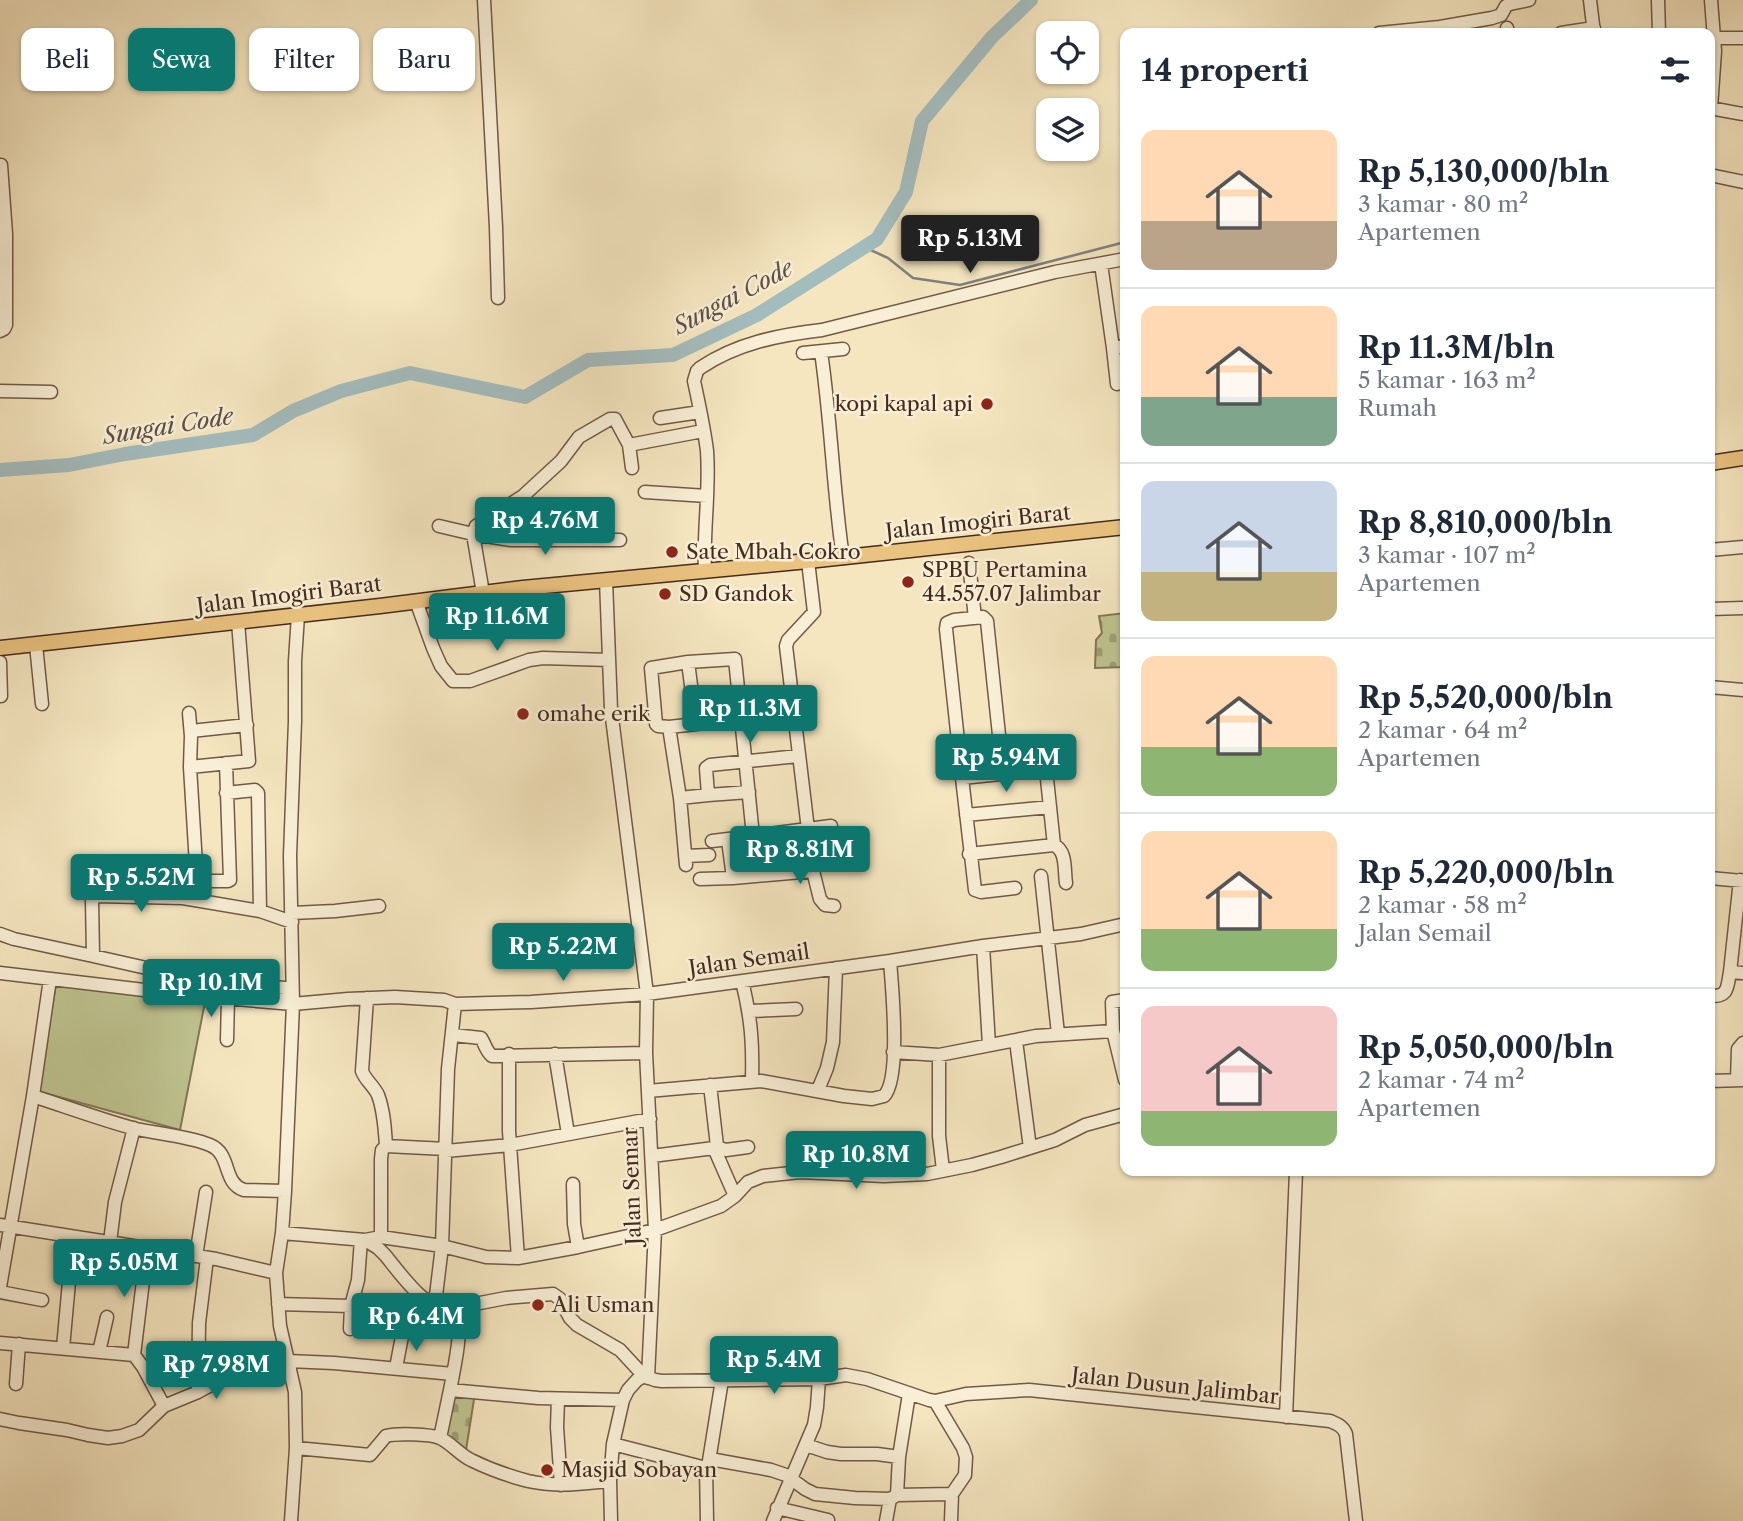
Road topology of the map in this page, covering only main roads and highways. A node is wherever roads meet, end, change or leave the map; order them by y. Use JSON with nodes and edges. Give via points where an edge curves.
{"nodes":[{"id":1,"x":1743,"y":458,"type":"edge"},
{"id":2,"x":1715,"y":462,"type":"edge"},
{"id":3,"x":1120,"y":528,"type":"edge"},
{"id":4,"x":0,"y":648,"type":"edge"}],
"edges":[{"from":1,"to":2,"type":"main road"},
{"from":3,"to":4,"type":"main road","name":"Jalan Imogiri Barat","via":[[968,555],[843,558],[606,580]]}]}
